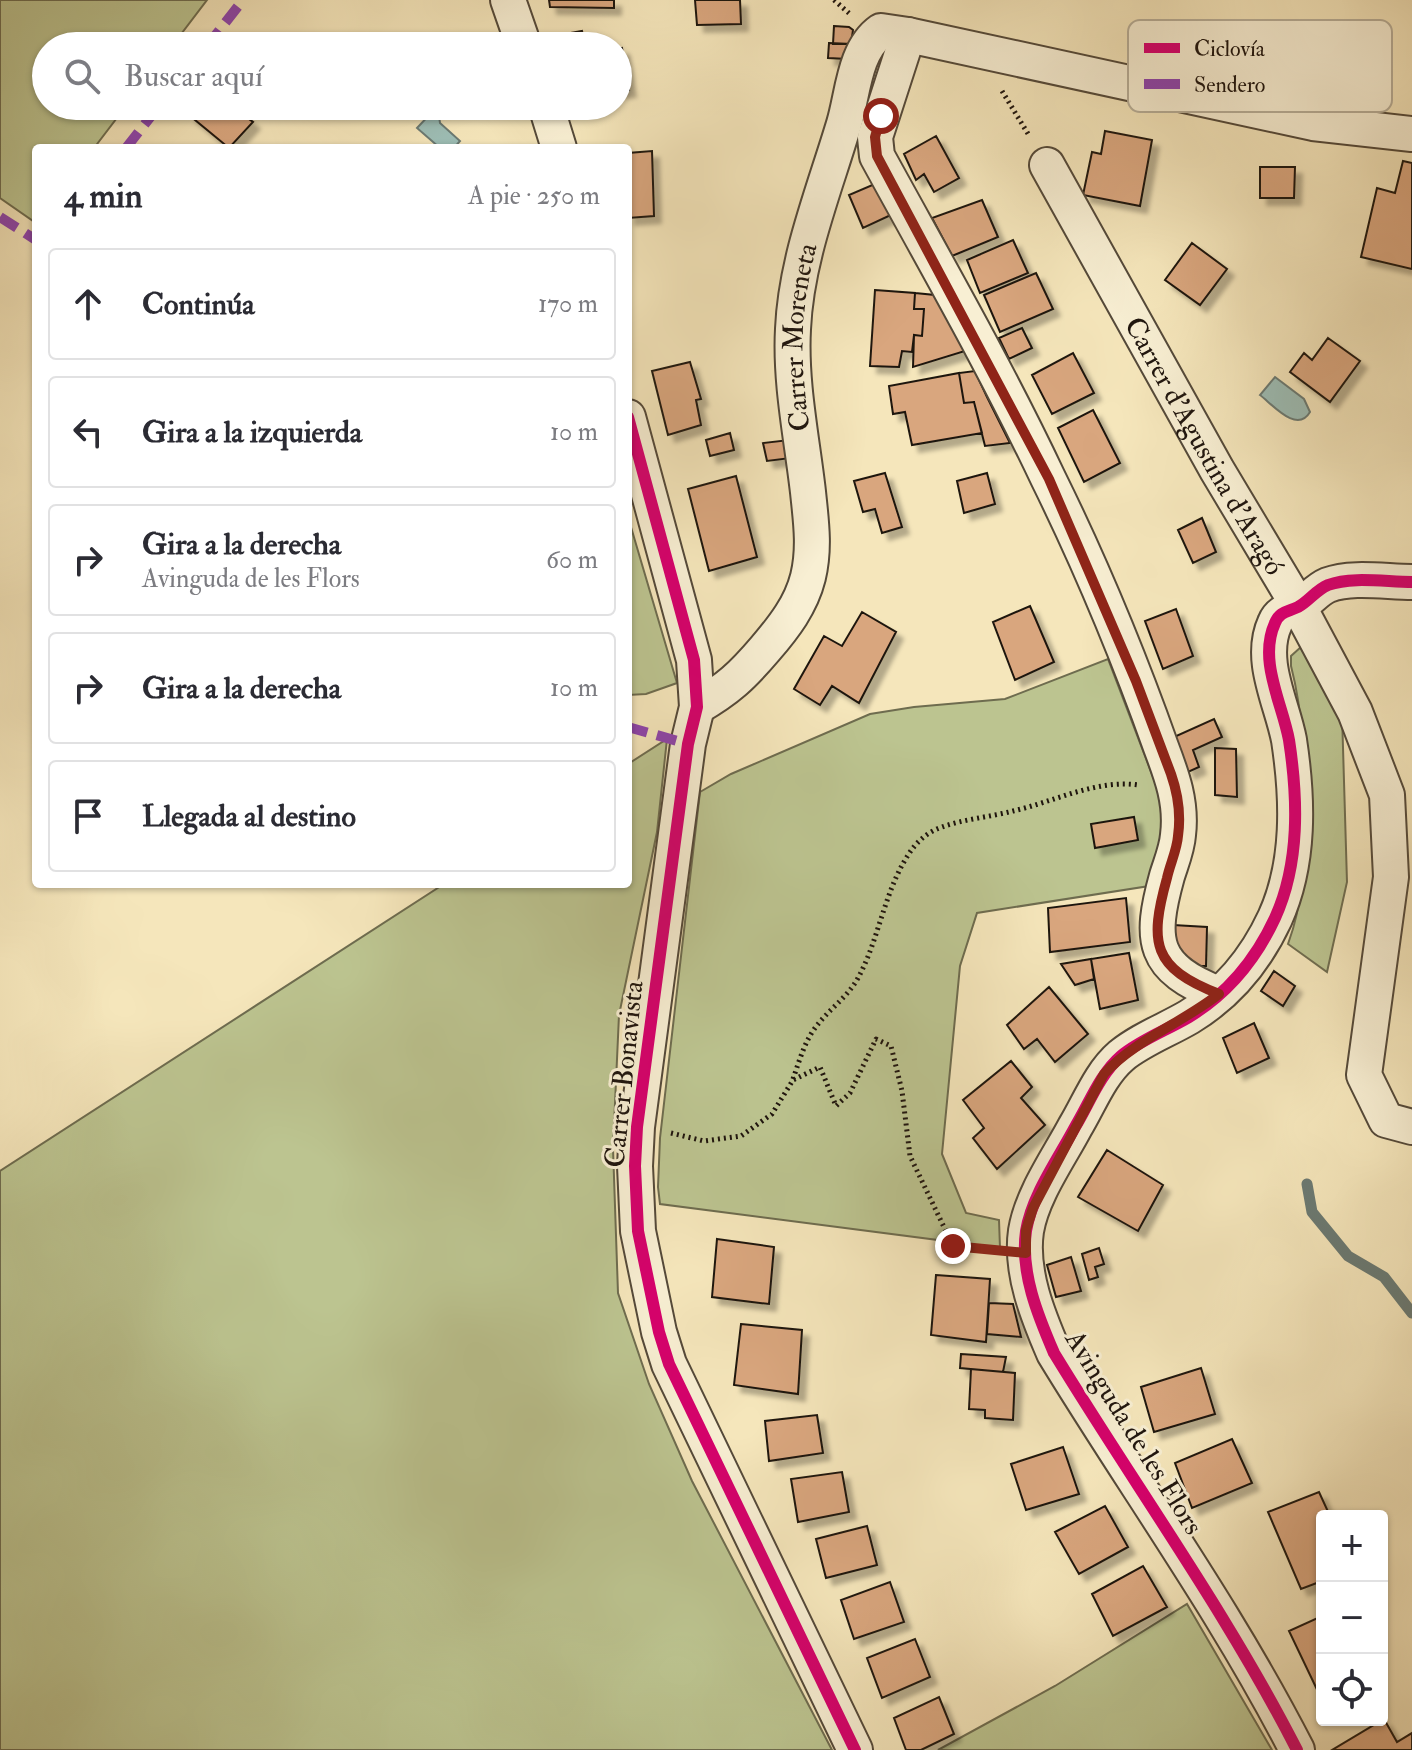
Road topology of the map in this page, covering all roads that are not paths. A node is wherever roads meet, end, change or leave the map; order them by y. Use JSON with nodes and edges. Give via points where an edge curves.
{"nodes":[{"id":1,"x":508,"y":0,"type":"edge"},
{"id":2,"x":519,"y":32,"type":"edge"},
{"id":3,"x":895,"y":33,"type":"junction"},
{"id":4,"x":1128,"y":84,"type":"edge"},
{"id":5,"x":1261,"y":112,"type":"edge"},
{"id":6,"x":550,"y":120,"type":"edge"},
{"id":7,"x":1412,"y":134,"type":"edge"},
{"id":8,"x":558,"y":144,"type":"edge"},
{"id":9,"x":1047,"y":165,"type":"road end"},
{"id":10,"x":632,"y":432,"type":"edge"},
{"id":11,"x":1412,"y":582,"type":"edge"},
{"id":12,"x":1299,"y":607,"type":"junction"},
{"id":13,"x":697,"y":707,"type":"junction"},
{"id":14,"x":1219,"y":994,"type":"junction"},
{"id":15,"x":1412,"y":1127,"type":"edge"},
{"id":16,"x":855,"y":1750,"type":"edge"},
{"id":17,"x":1297,"y":1750,"type":"edge"}],
"edges":[{"from":1,"to":2,"type":"street"},
{"from":3,"to":4,"type":"street"},
{"from":3,"to":13,"type":"street","name":"Carrer Moreneta","via":[[870,39],[864,48],[799,273],[793,355],[813,543],[808,577],[796,609],[776,636],[726,690]]},
{"from":3,"to":14,"type":"street","via":[[875,137],[877,156],[1049,479],[1136,681],[1179,807],[1178,839],[1155,934],[1171,968]]},
{"from":5,"to":7,"type":"street"},
{"from":6,"to":8,"type":"street"},
{"from":9,"to":12,"type":"street","name":"Carrer d'Agustina d'Aragó"},
{"from":10,"to":13,"type":"street","name":"Carrer Bonavista","via":[[694,660]]},
{"from":11,"to":12,"type":"street","via":[[1328,585]]},
{"from":12,"to":14,"type":"street","name":"Avinguda de les Flors","via":[[1283,611],[1269,645],[1292,769],[1295,825],[1287,885],[1268,933]]},
{"from":12,"to":15,"type":"street","name":"Carrer d'Agustina d'Aragó","via":[[1355,712],[1387,795],[1391,877],[1364,1075],[1386,1120]]},
{"from":13,"to":16,"type":"street","name":"Carrer Bonavista","via":[[637,1127],[638,1231],[669,1364]]},
{"from":14,"to":17,"type":"street","name":"Avinguda de les Flors","via":[[1121,1056],[1104,1074],[1033,1208],[1026,1253],[1039,1318],[1054,1353],[1204,1586]]}]}
